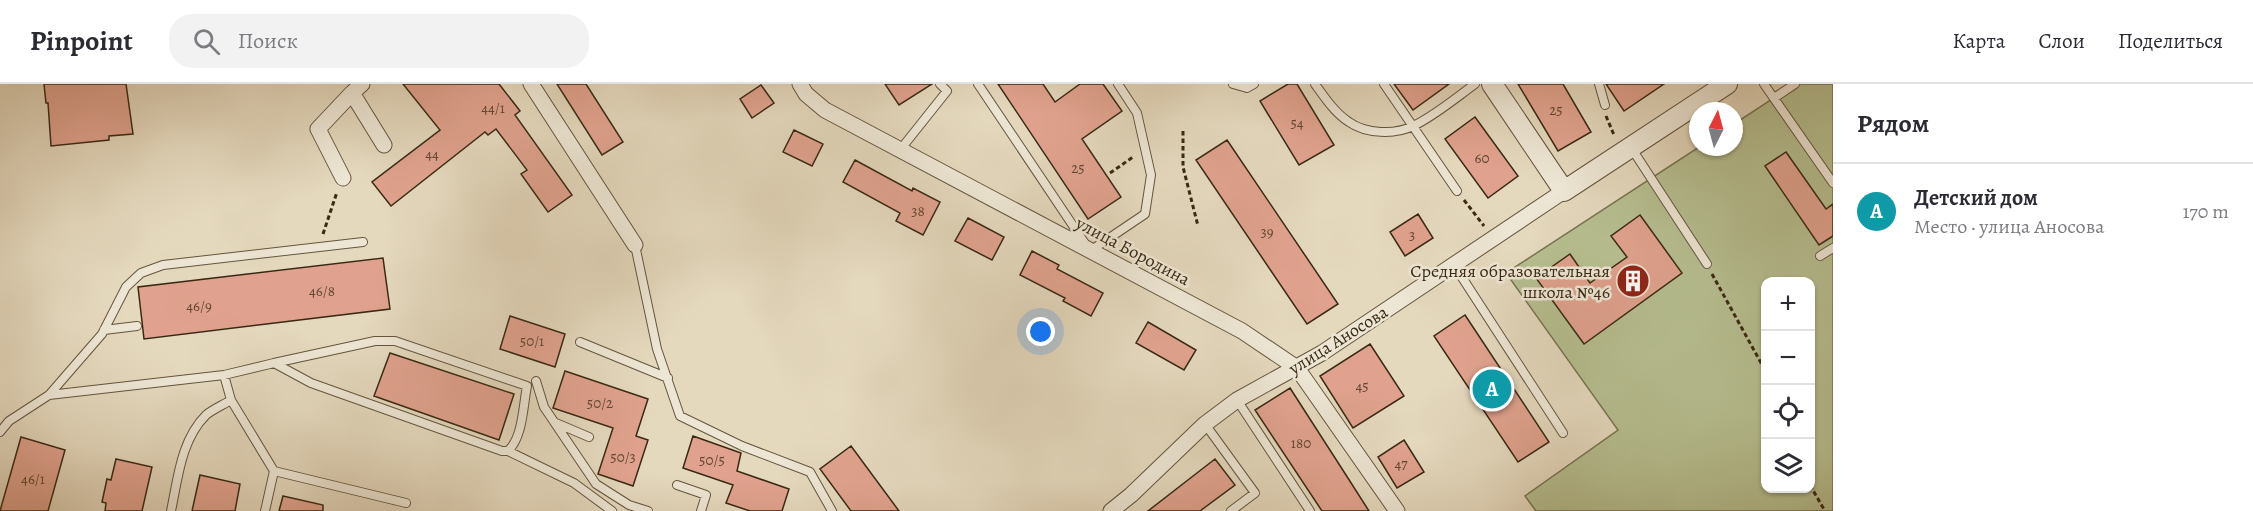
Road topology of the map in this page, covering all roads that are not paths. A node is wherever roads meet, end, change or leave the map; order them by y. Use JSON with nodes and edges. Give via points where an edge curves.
{"nodes":[{"id":1,"x":531,"y":84,"type":"edge"},
{"id":2,"x":800,"y":84,"type":"edge"},
{"id":3,"x":940,"y":84,"type":"edge"},
{"id":4,"x":978,"y":84,"type":"edge"},
{"id":5,"x":1118,"y":84,"type":"edge"},
{"id":6,"x":1233,"y":84,"type":"edge"},
{"id":7,"x":1254,"y":84,"type":"edge"},
{"id":8,"x":1315,"y":84,"type":"edge"},
{"id":9,"x":1384,"y":84,"type":"edge"},
{"id":10,"x":1476,"y":84,"type":"edge"},
{"id":11,"x":1492,"y":84,"type":"edge"},
{"id":12,"x":1599,"y":84,"type":"edge"},
{"id":13,"x":1728,"y":84,"type":"edge"},
{"id":14,"x":1764,"y":84,"type":"edge"},
{"id":15,"x":1795,"y":84,"type":"edge"},
{"id":16,"x":357,"y":89,"type":"edge"},
{"id":17,"x":1774,"y":98,"type":"junction"},
{"id":18,"x":1605,"y":105,"type":"dead end"},
{"id":19,"x":1413,"y":126,"type":"junction"},
{"id":20,"x":1629,"y":143,"type":"junction"},
{"id":21,"x":384,"y":145,"type":"dead end"},
{"id":22,"x":900,"y":150,"type":"junction"},
{"id":23,"x":343,"y":178,"type":"dead end"},
{"id":24,"x":1833,"y":183,"type":"edge"},
{"id":25,"x":1458,"y":191,"type":"road end"},
{"id":26,"x":1564,"y":191,"type":"junction"},
{"id":27,"x":363,"y":242,"type":"dead end"},
{"id":28,"x":635,"y":245,"type":"joint"},
{"id":29,"x":1833,"y":248,"type":"edge"},
{"id":30,"x":1090,"y":251,"type":"junction"},
{"id":31,"x":1820,"y":256,"type":"dead end"},
{"id":32,"x":1707,"y":264,"type":"road end"},
{"id":33,"x":1454,"y":265,"type":"junction"},
{"id":34,"x":136,"y":326,"type":"dead end"},
{"id":35,"x":104,"y":330,"type":"junction"},
{"id":36,"x":580,"y":342,"type":"dead end"},
{"id":37,"x":274,"y":363,"type":"junction"},
{"id":38,"x":1297,"y":368,"type":"junction"},
{"id":39,"x":224,"y":375,"type":"junction"},
{"id":40,"x":668,"y":378,"type":"junction"},
{"id":41,"x":536,"y":381,"type":"dead end"},
{"id":42,"x":49,"y":395,"type":"junction"},
{"id":43,"x":231,"y":400,"type":"junction"},
{"id":44,"x":1237,"y":400,"type":"junction"},
{"id":45,"x":555,"y":423,"type":"junction"},
{"id":46,"x":1205,"y":424,"type":"junction"},
{"id":47,"x":0,"y":432,"type":"edge"},
{"id":48,"x":1563,"y":433,"type":"dead end"},
{"id":49,"x":589,"y":437,"type":"dead end"},
{"id":50,"x":508,"y":451,"type":"junction"},
{"id":51,"x":274,"y":471,"type":"junction"},
{"id":52,"x":677,"y":485,"type":"dead end"},
{"id":53,"x":406,"y":503,"type":"dead end"},
{"id":54,"x":171,"y":511,"type":"edge"},
{"id":55,"x":265,"y":511,"type":"edge"},
{"id":56,"x":612,"y":511,"type":"edge"},
{"id":57,"x":648,"y":511,"type":"edge"},
{"id":58,"x":701,"y":511,"type":"edge"},
{"id":59,"x":832,"y":511,"type":"edge"},
{"id":60,"x":1111,"y":511,"type":"edge"},
{"id":61,"x":1231,"y":511,"type":"edge"},
{"id":62,"x":1310,"y":511,"type":"edge"},
{"id":63,"x":1397,"y":511,"type":"edge"}],
"edges":[{"from":1,"to":28,"type":"street"},
{"from":2,"to":22,"type":"street","name":"улица Бородина","via":[[825,110]]},
{"from":3,"to":22,"type":"lane","via":[[947,91]]},
{"from":4,"to":30,"type":"lane"},
{"from":5,"to":30,"type":"lane","via":[[1137,113],[1145,149],[1150,176],[1146,214]]},
{"from":6,"to":7,"type":"lane","via":[[1247,88]]},
{"from":8,"to":19,"type":"lane","via":[[1329,105],[1350,123],[1376,131]]},
{"from":9,"to":19,"type":"lane"},
{"from":10,"to":19,"type":"lane"},
{"from":11,"to":26,"type":"street"},
{"from":12,"to":18,"type":"lane"},
{"from":13,"to":20,"type":"street","name":"улица Аносова"},
{"from":14,"to":17,"type":"lane"},
{"from":15,"to":17,"type":"lane"},
{"from":16,"to":21,"type":"street"},
{"from":16,"to":23,"type":"street","via":[[318,129]]},
{"from":17,"to":24,"type":"lane"},
{"from":19,"to":25,"type":"lane"},
{"from":20,"to":26,"type":"street","name":"улица Аносова"},
{"from":20,"to":32,"type":"lane"},
{"from":22,"to":30,"type":"street","name":"улица Бородина"},
{"from":26,"to":33,"type":"street","name":"улица Аносова"},
{"from":27,"to":35,"type":"lane","via":[[163,265],[141,273],[126,287]]},
{"from":28,"to":40,"type":"lane","via":[[657,349]]},
{"from":29,"to":31,"type":"lane"},
{"from":30,"to":38,"type":"street","name":"улица Бородина","via":[[1242,331]]},
{"from":33,"to":38,"type":"street","name":"улица Аносова"},
{"from":33,"to":48,"type":"lane"},
{"from":34,"to":35,"type":"lane"},
{"from":35,"to":42,"type":"lane"},
{"from":36,"to":40,"type":"lane"},
{"from":37,"to":39,"type":"lane"},
{"from":37,"to":50,"type":"lane","via":[[311,383]]},
{"from":37,"to":50,"type":"lane","via":[[375,341],[396,341],[527,386],[519,428]]},
{"from":38,"to":44,"type":"street","name":"улица Аносова"},
{"from":38,"to":63,"type":"street","name":"улица Бородина"},
{"from":39,"to":42,"type":"lane"},
{"from":39,"to":43,"type":"lane"},
{"from":40,"to":59,"type":"lane","via":[[680,416],[742,446],[810,471]]},
{"from":41,"to":45,"type":"lane","via":[[544,407]]},
{"from":42,"to":47,"type":"lane","via":[[9,421]]},
{"from":43,"to":51,"type":"lane"},
{"from":43,"to":54,"type":"lane","via":[[208,413],[192,432],[183,454]]},
{"from":44,"to":46,"type":"street","name":"улица Аносова"},
{"from":44,"to":62,"type":"lane"},
{"from":45,"to":49,"type":"lane"},
{"from":45,"to":57,"type":"lane","via":[[596,484],[629,505]]},
{"from":46,"to":60,"type":"street","name":"улица Аносова"},
{"from":46,"to":61,"type":"lane","via":[[1254,493]]},
{"from":50,"to":56,"type":"lane","via":[[574,483]]},
{"from":51,"to":53,"type":"lane"},
{"from":51,"to":55,"type":"lane"},
{"from":52,"to":58,"type":"lane","via":[[706,495]]}]}
